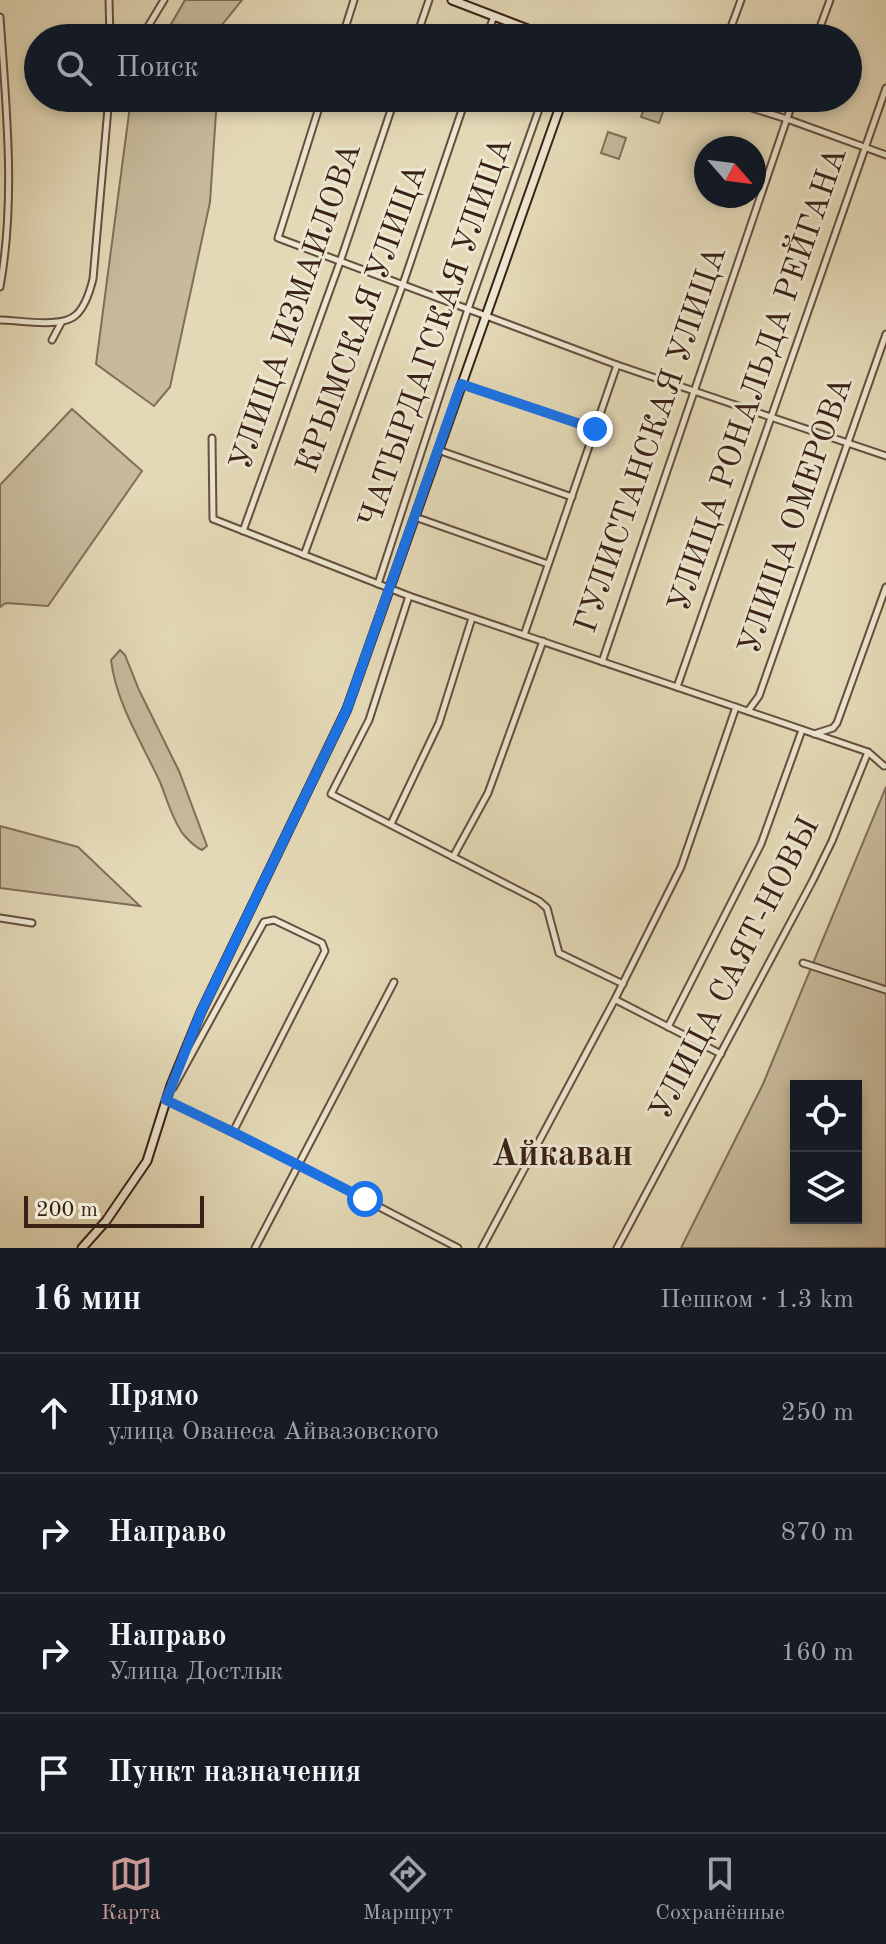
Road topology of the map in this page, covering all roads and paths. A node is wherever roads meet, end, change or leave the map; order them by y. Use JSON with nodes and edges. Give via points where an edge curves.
{"nodes":[{"id":1,"x":109,"y":0,"type":"edge"},
{"id":2,"x":164,"y":0,"type":"edge"},
{"id":3,"x":354,"y":0,"type":"edge"},
{"id":4,"x":429,"y":0,"type":"edge"},
{"id":5,"x":452,"y":0,"type":"edge"},
{"id":6,"x":741,"y":0,"type":"edge"},
{"id":7,"x":830,"y":0,"type":"edge"},
{"id":8,"x":494,"y":15,"type":"junction"},
{"id":9,"x":0,"y":17,"type":"edge"},
{"id":10,"x":110,"y":24,"type":"edge"},
{"id":11,"x":149,"y":24,"type":"edge"},
{"id":12,"x":346,"y":24,"type":"edge"},
{"id":13,"x":421,"y":24,"type":"edge"},
{"id":14,"x":491,"y":24,"type":"edge"},
{"id":15,"x":516,"y":24,"type":"edge"},
{"id":16,"x":732,"y":24,"type":"edge"},
{"id":17,"x":821,"y":24,"type":"edge"},
{"id":18,"x":886,"y":88,"type":"edge"},
{"id":19,"x":108,"y":112,"type":"edge"},
{"id":20,"x":318,"y":112,"type":"edge"},
{"id":21,"x":390,"y":112,"type":"edge"},
{"id":22,"x":461,"y":112,"type":"edge"},
{"id":23,"x":538,"y":112,"type":"edge"},
{"id":24,"x":558,"y":112,"type":"edge"},
{"id":25,"x":765,"y":112,"type":"edge"},
{"id":26,"x":789,"y":112,"type":"edge"},
{"id":27,"x":787,"y":119,"type":"junction"},
{"id":28,"x":865,"y":148,"type":"junction"},
{"id":29,"x":886,"y":155,"type":"edge"},
{"id":30,"x":340,"y":262,"type":"junction"},
{"id":31,"x":403,"y":284,"type":"junction"},
{"id":32,"x":0,"y":287,"type":"edge"},
{"id":33,"x":468,"y":309,"type":"junction"},
{"id":34,"x":485,"y":316,"type":"junction"},
{"id":35,"x":0,"y":320,"type":"edge"},
{"id":36,"x":61,"y":323,"type":"junction"},
{"id":37,"x":886,"y":334,"type":"edge"},
{"id":38,"x":52,"y":340,"type":"dead end"},
{"id":39,"x":617,"y":365,"type":"junction"},
{"id":40,"x":461,"y":384,"type":"junction"},
{"id":41,"x":695,"y":390,"type":"junction"},
{"id":42,"x":772,"y":416,"type":"junction"},
{"id":43,"x":595,"y":429,"type":"junction"},
{"id":44,"x":212,"y":438,"type":"dead end"},
{"id":45,"x":848,"y":443,"type":"junction"},
{"id":46,"x":438,"y":450,"type":"junction"},
{"id":47,"x":886,"y":456,"type":"edge"},
{"id":48,"x":572,"y":497,"type":"junction"},
{"id":49,"x":415,"y":517,"type":"junction"},
{"id":50,"x":243,"y":531,"type":"junction"},
{"id":51,"x":304,"y":555,"type":"junction"},
{"id":52,"x":548,"y":564,"type":"junction"},
{"id":53,"x":378,"y":584,"type":"junction"},
{"id":54,"x":886,"y":587,"type":"edge"},
{"id":55,"x":390,"y":589,"type":"junction"},
{"id":56,"x":409,"y":596,"type":"junction"},
{"id":57,"x":472,"y":618,"type":"junction"},
{"id":58,"x":524,"y":635,"type":"junction"},
{"id":59,"x":543,"y":641,"type":"junction"},
{"id":60,"x":602,"y":662,"type":"junction"},
{"id":61,"x":677,"y":687,"type":"junction"},
{"id":62,"x":736,"y":707,"type":"junction"},
{"id":63,"x":748,"y":711,"type":"junction"},
{"id":64,"x":802,"y":730,"type":"junction"},
{"id":65,"x":814,"y":734,"type":"junction"},
{"id":66,"x":868,"y":752,"type":"junction"},
{"id":67,"x":884,"y":766,"type":"dead end"},
{"id":68,"x":391,"y":824,"type":"junction"},
{"id":69,"x":453,"y":857,"type":"junction"},
{"id":70,"x":0,"y":918,"type":"edge"},
{"id":71,"x":32,"y":923,"type":"dead end"},
{"id":72,"x":803,"y":963,"type":"dead end"},
{"id":73,"x":394,"y":982,"type":"dead end"},
{"id":74,"x":623,"y":984,"type":"junction"},
{"id":75,"x":886,"y":990,"type":"edge"},
{"id":76,"x":615,"y":999,"type":"junction"},
{"id":77,"x":668,"y":1027,"type":"junction"},
{"id":78,"x":721,"y":1054,"type":"junction"},
{"id":79,"x":166,"y":1100,"type":"junction"},
{"id":80,"x":233,"y":1132,"type":"junction"},
{"id":81,"x":297,"y":1164,"type":"junction"},
{"id":82,"x":82,"y":1248,"type":"edge"},
{"id":83,"x":255,"y":1248,"type":"edge"},
{"id":84,"x":458,"y":1248,"type":"edge"},
{"id":85,"x":482,"y":1248,"type":"edge"},
{"id":86,"x":617,"y":1248,"type":"edge"}],
"edges":[{"from":1,"to":10,"type":"street"},
{"from":2,"to":11,"type":"street"},
{"from":3,"to":12,"type":"street"},
{"from":4,"to":13,"type":"street"},
{"from":5,"to":8,"type":"main road"},
{"from":6,"to":16,"type":"street"},
{"from":7,"to":17,"type":"street"},
{"from":8,"to":14,"type":"street"},
{"from":8,"to":15,"type":"main road"},
{"from":9,"to":32,"type":"street","via":[[9,212]]},
{"from":18,"to":28,"type":"street","name":"УЛИЦА РОНАЛЬДА РЕЙГАНА"},
{"from":19,"to":36,"type":"street","via":[[93,279],[77,314]]},
{"from":20,"to":30,"type":"street","via":[[278,238]]},
{"from":21,"to":30,"type":"street","name":"УЛИЦА ИЗМАИЛОВА"},
{"from":22,"to":31,"type":"street","name":"КРЫМСКАЯ УЛИЦА"},
{"from":23,"to":33,"type":"street","name":"ЧАТЫРДАГСКАЯ УЛИЦА"},
{"from":24,"to":34,"type":"main road"},
{"from":25,"to":27,"type":"street"},
{"from":26,"to":27,"type":"street","name":"ГУЛИСТАНСКАЯ УЛИЦА"},
{"from":27,"to":28,"type":"street"},
{"from":27,"to":41,"type":"street","name":"ГУЛИСТАНСКАЯ УЛИЦА"},
{"from":28,"to":29,"type":"street"},
{"from":28,"to":42,"type":"street","name":"УЛИЦА РОНАЛЬДА РЕЙГАНА"},
{"from":30,"to":31,"type":"street"},
{"from":30,"to":50,"type":"street","name":"УЛИЦА ИЗМАИЛОВА"},
{"from":31,"to":33,"type":"street"},
{"from":31,"to":51,"type":"street","name":"КРЫМСКАЯ УЛИЦА"},
{"from":33,"to":34,"type":"street"},
{"from":33,"to":53,"type":"street","name":"ЧАТЫРДАГСКАЯ УЛИЦА"},
{"from":34,"to":39,"type":"street"},
{"from":34,"to":40,"type":"main road"},
{"from":35,"to":36,"type":"street"},
{"from":36,"to":38,"type":"street"},
{"from":37,"to":45,"type":"street","name":"УЛИЦА ОМЕРОВА"},
{"from":39,"to":41,"type":"street"},
{"from":39,"to":43,"type":"street"},
{"from":40,"to":43,"type":"street"},
{"from":40,"to":46,"type":"main road"},
{"from":41,"to":42,"type":"street"},
{"from":41,"to":60,"type":"street","name":"ГУЛИСТАНСКАЯ УЛИЦА"},
{"from":42,"to":45,"type":"street"},
{"from":42,"to":61,"type":"street","name":"УЛИЦА РОНАЛЬДА РЕЙГАНА"},
{"from":43,"to":48,"type":"street"},
{"from":44,"to":50,"type":"street","via":[[213,519]]},
{"from":45,"to":47,"type":"street"},
{"from":45,"to":63,"type":"street","name":"УЛИЦА ОМЕРОВА","via":[[759,696]]},
{"from":46,"to":48,"type":"street"},
{"from":46,"to":49,"type":"main road"},
{"from":48,"to":52,"type":"street"},
{"from":49,"to":52,"type":"street"},
{"from":49,"to":55,"type":"main road"},
{"from":50,"to":51,"type":"street"},
{"from":51,"to":53,"type":"street"},
{"from":52,"to":58,"type":"street"},
{"from":53,"to":55,"type":"street"},
{"from":54,"to":65,"type":"street","via":[[837,723]]},
{"from":55,"to":56,"type":"street"},
{"from":55,"to":79,"type":"main road","via":[[347,709],[201,1012]]},
{"from":56,"to":57,"type":"street"},
{"from":56,"to":68,"type":"street","via":[[369,720],[331,794]]},
{"from":57,"to":58,"type":"street"},
{"from":57,"to":68,"type":"street","via":[[439,723]]},
{"from":58,"to":59,"type":"street"},
{"from":59,"to":60,"type":"street"},
{"from":59,"to":69,"type":"street","via":[[488,793]]},
{"from":60,"to":61,"type":"street"},
{"from":61,"to":62,"type":"street"},
{"from":62,"to":63,"type":"street"},
{"from":62,"to":74,"type":"street","via":[[681,867]]},
{"from":63,"to":64,"type":"street"},
{"from":64,"to":65,"type":"street"},
{"from":64,"to":77,"type":"street","via":[[761,844]]},
{"from":65,"to":66,"type":"street"},
{"from":66,"to":67,"type":"street"},
{"from":66,"to":78,"type":"street","name":"УЛИЦА САЯТ-НОВЫ","via":[[826,854]]},
{"from":68,"to":69,"type":"street"},
{"from":69,"to":74,"type":"street","via":[[539,901],[547,908],[559,953]]},
{"from":70,"to":71,"type":"street"},
{"from":72,"to":75,"type":"street"},
{"from":73,"to":81,"type":"street"},
{"from":74,"to":76,"type":"street"},
{"from":76,"to":77,"type":"street"},
{"from":76,"to":85,"type":"street"},
{"from":77,"to":78,"type":"street"},
{"from":78,"to":86,"type":"street","name":"УЛИЦА САЯТ-НОВЫ"},
{"from":79,"to":80,"type":"street"},
{"from":79,"to":80,"type":"street","via":[[264,922],[274,920],[322,943],[325,951]]},
{"from":79,"to":82,"type":"main road","via":[[147,1161]]},
{"from":80,"to":81,"type":"street"},
{"from":81,"to":83,"type":"street"},
{"from":81,"to":84,"type":"street"}]}
